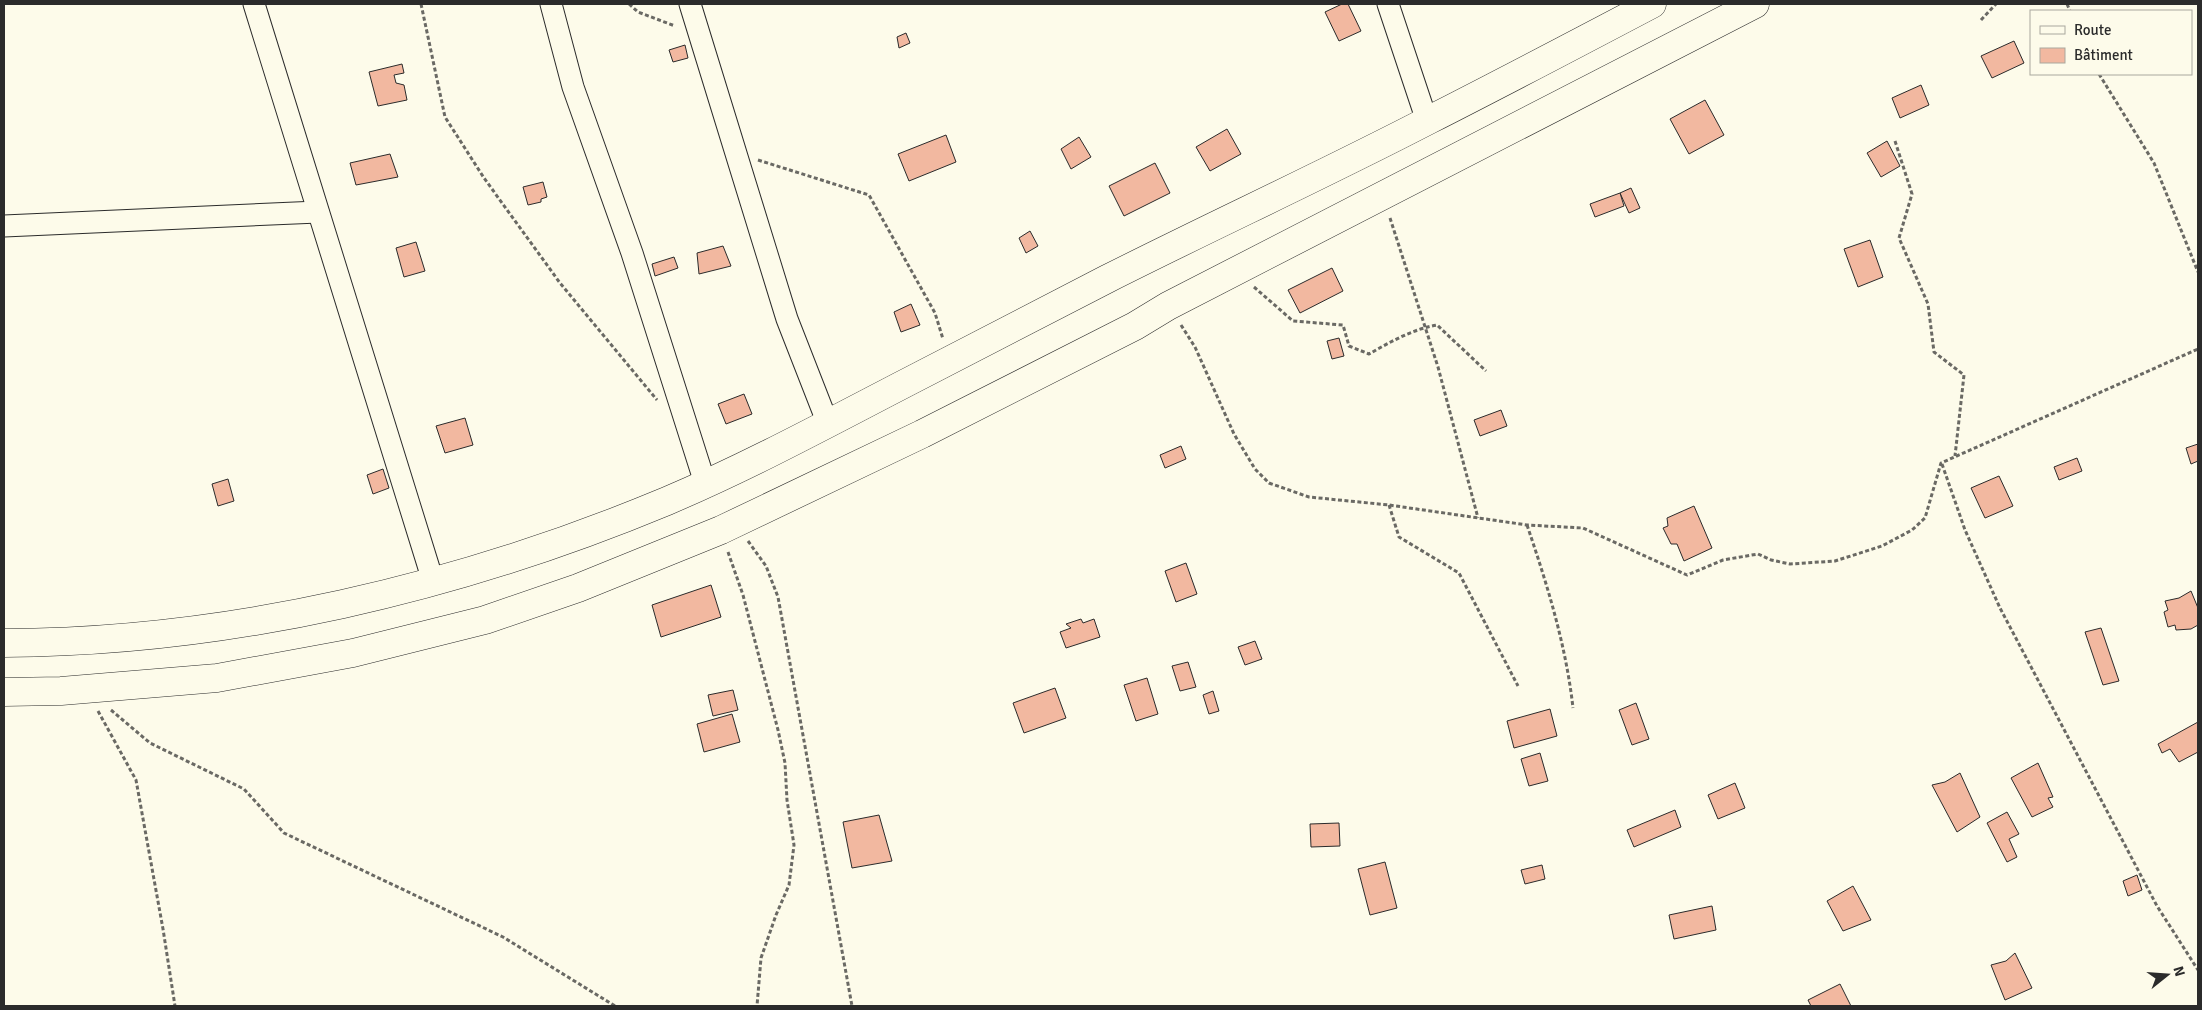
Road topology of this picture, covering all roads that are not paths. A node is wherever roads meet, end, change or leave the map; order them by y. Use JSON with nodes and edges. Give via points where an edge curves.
{"nodes":[{"id":1,"x":254,"y":4,"type":"edge"},
{"id":2,"x":551,"y":4,"type":"edge"},
{"id":3,"x":690,"y":4,"type":"edge"},
{"id":4,"x":1388,"y":4,"type":"edge"},
{"id":5,"x":1652,"y":4,"type":"edge"},
{"id":6,"x":1755,"y":4,"type":"edge"},
{"id":7,"x":1427,"y":121,"type":"junction"},
{"id":8,"x":318,"y":212,"type":"junction"},
{"id":9,"x":4,"y":226,"type":"edge"},
{"id":10,"x":828,"y":424,"type":"junction"},
{"id":11,"x":705,"y":483,"type":"junction"},
{"id":12,"x":433,"y":581,"type":"junction"},
{"id":13,"x":4,"y":643,"type":"edge"},
{"id":14,"x":4,"y":692,"type":"edge"}],
"edges":[{"from":1,"to":8,"type":"street"},
{"from":2,"to":11,"type":"street","via":[[573,86],[632,253]]},
{"from":3,"to":10,"type":"street","via":[[787,319]]},
{"from":4,"to":7,"type":"street"},
{"from":5,"to":7,"type":"highway"},
{"from":6,"to":14,"type":"highway","via":[[922,434],[726,528],[578,588],[484,620],[352,653],[217,678]]},
{"from":7,"to":10,"type":"highway","via":[[1110,278]]},
{"from":8,"to":9,"type":"street"},
{"from":8,"to":12,"type":"street"},
{"from":10,"to":11,"type":"highway"},
{"from":11,"to":12,"type":"highway","via":[[552,545]]},
{"from":12,"to":13,"type":"highway","via":[[304,612],[232,625],[158,634]]}]}
